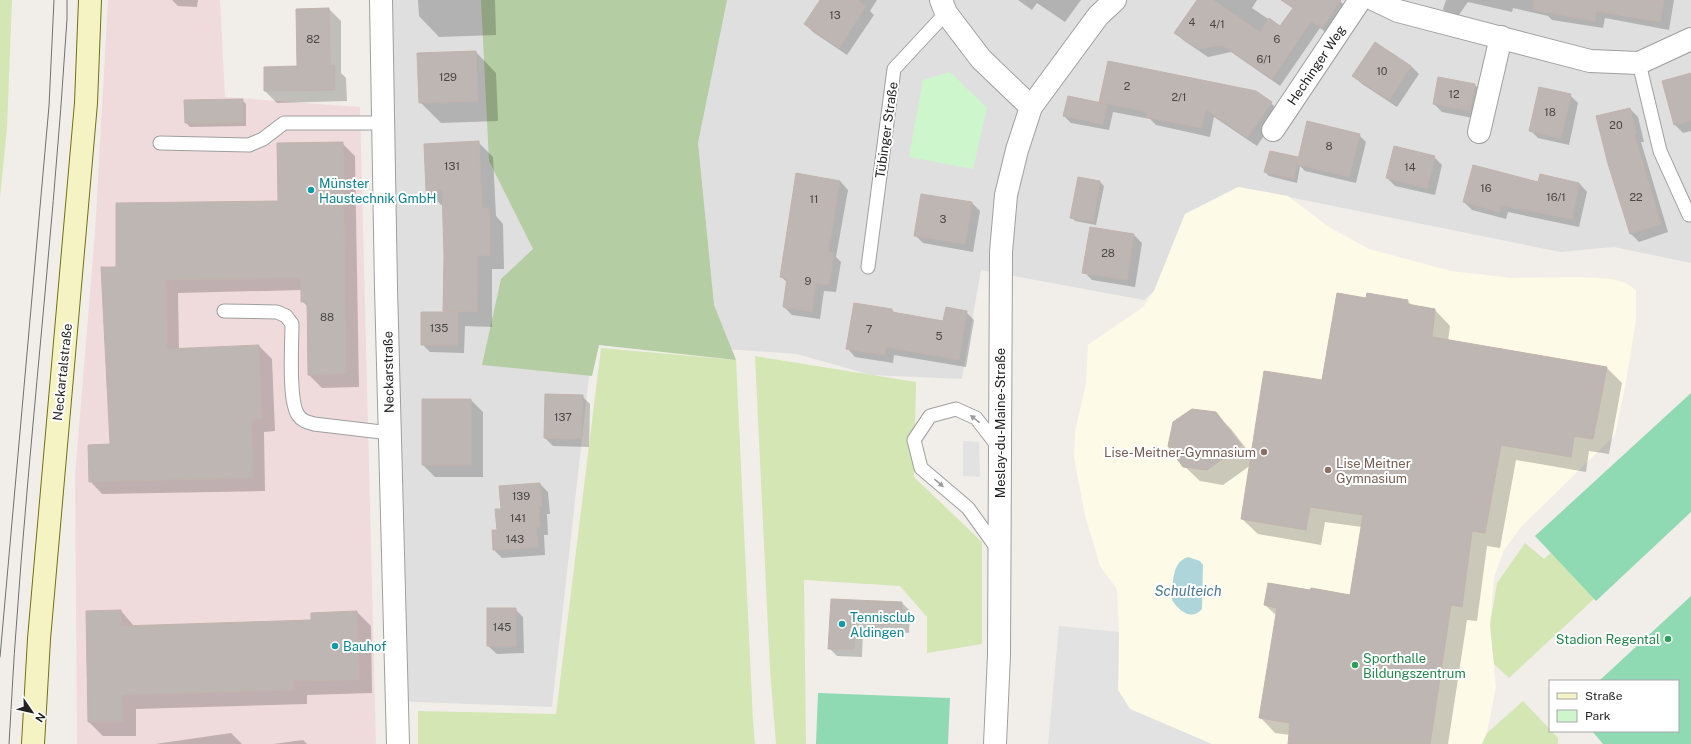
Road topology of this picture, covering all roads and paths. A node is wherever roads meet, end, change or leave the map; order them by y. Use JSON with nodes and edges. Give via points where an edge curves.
{"nodes":[{"id":1,"x":90,"y":0,"type":"edge"},
{"id":2,"x":381,"y":0,"type":"edge"},
{"id":3,"x":1115,"y":0,"type":"edge"},
{"id":4,"x":1360,"y":0,"type":"edge"},
{"id":5,"x":1375,"y":0,"type":"edge"},
{"id":6,"x":1402,"y":5,"type":"edge"},
{"id":7,"x":944,"y":6,"type":"edge"},
{"id":8,"x":1501,"y":37,"type":"junction"},
{"id":9,"x":1691,"y":39,"type":"edge"},
{"id":10,"x":1639,"y":63,"type":"junction"},
{"id":11,"x":1031,"y":107,"type":"junction"},
{"id":12,"x":383,"y":123,"type":"junction"},
{"id":13,"x":1273,"y":130,"type":"dead end"},
{"id":14,"x":1479,"y":132,"type":"dead end"},
{"id":15,"x":160,"y":143,"type":"dead end"},
{"id":16,"x":1689,"y":215,"type":"dead end"},
{"id":17,"x":868,"y":267,"type":"dead end"},
{"id":18,"x":224,"y":311,"type":"dead end"},
{"id":19,"x":390,"y":433,"type":"junction"},
{"id":20,"x":1000,"y":449,"type":"junction"},
{"id":21,"x":1000,"y":551,"type":"junction"},
{"id":22,"x":33,"y":744,"type":"edge"},
{"id":23,"x":398,"y":744,"type":"edge"},
{"id":24,"x":995,"y":744,"type":"edge"}],
"edges":[{"from":1,"to":22,"type":"main road","name":"Neckartalstraße","via":[[85,119],[39,631]]},
{"from":2,"to":12,"type":"street","name":"Neckarstraße"},
{"from":3,"to":11,"type":"street","name":"Meslay-du-Maine-Straße","via":[[1098,16]]},
{"from":4,"to":13,"type":"street","name":"Hechinger Weg"},
{"from":5,"to":6,"type":"street"},
{"from":6,"to":8,"type":"street"},
{"from":7,"to":11,"type":"street","name":"Tübinger Straße","via":[[981,59]]},
{"from":7,"to":17,"type":"lane","name":"Tübinger Straße","via":[[894,69]]},
{"from":8,"to":10,"type":"street","via":[[1590,61]]},
{"from":8,"to":14,"type":"street"},
{"from":9,"to":10,"type":"street"},
{"from":10,"to":16,"type":"lane","via":[[1660,151]]},
{"from":11,"to":20,"type":"street","name":"Meslay-du-Maine-Straße","via":[[1017,150],[1004,214],[1001,252]]},
{"from":12,"to":15,"type":"lane","via":[[284,123],[263,139],[250,145]]},
{"from":12,"to":19,"type":"street","name":"Neckarstraße"},
{"from":18,"to":19,"type":"lane","via":[[277,312],[286,316],[292,324],[293,401],[298,415],[304,421]]},
{"from":19,"to":23,"type":"street","name":"Neckarstraße"},
{"from":20,"to":21,"type":"street","name":"Meslay-du-Maine-Straße"},
{"from":20,"to":21,"type":"lane","one_way":true,"via":[[976,418],[956,409],[930,416],[914,440],[921,468],[968,508]]},
{"from":21,"to":24,"type":"street","name":"Meslay-du-Maine-Straße"}]}
